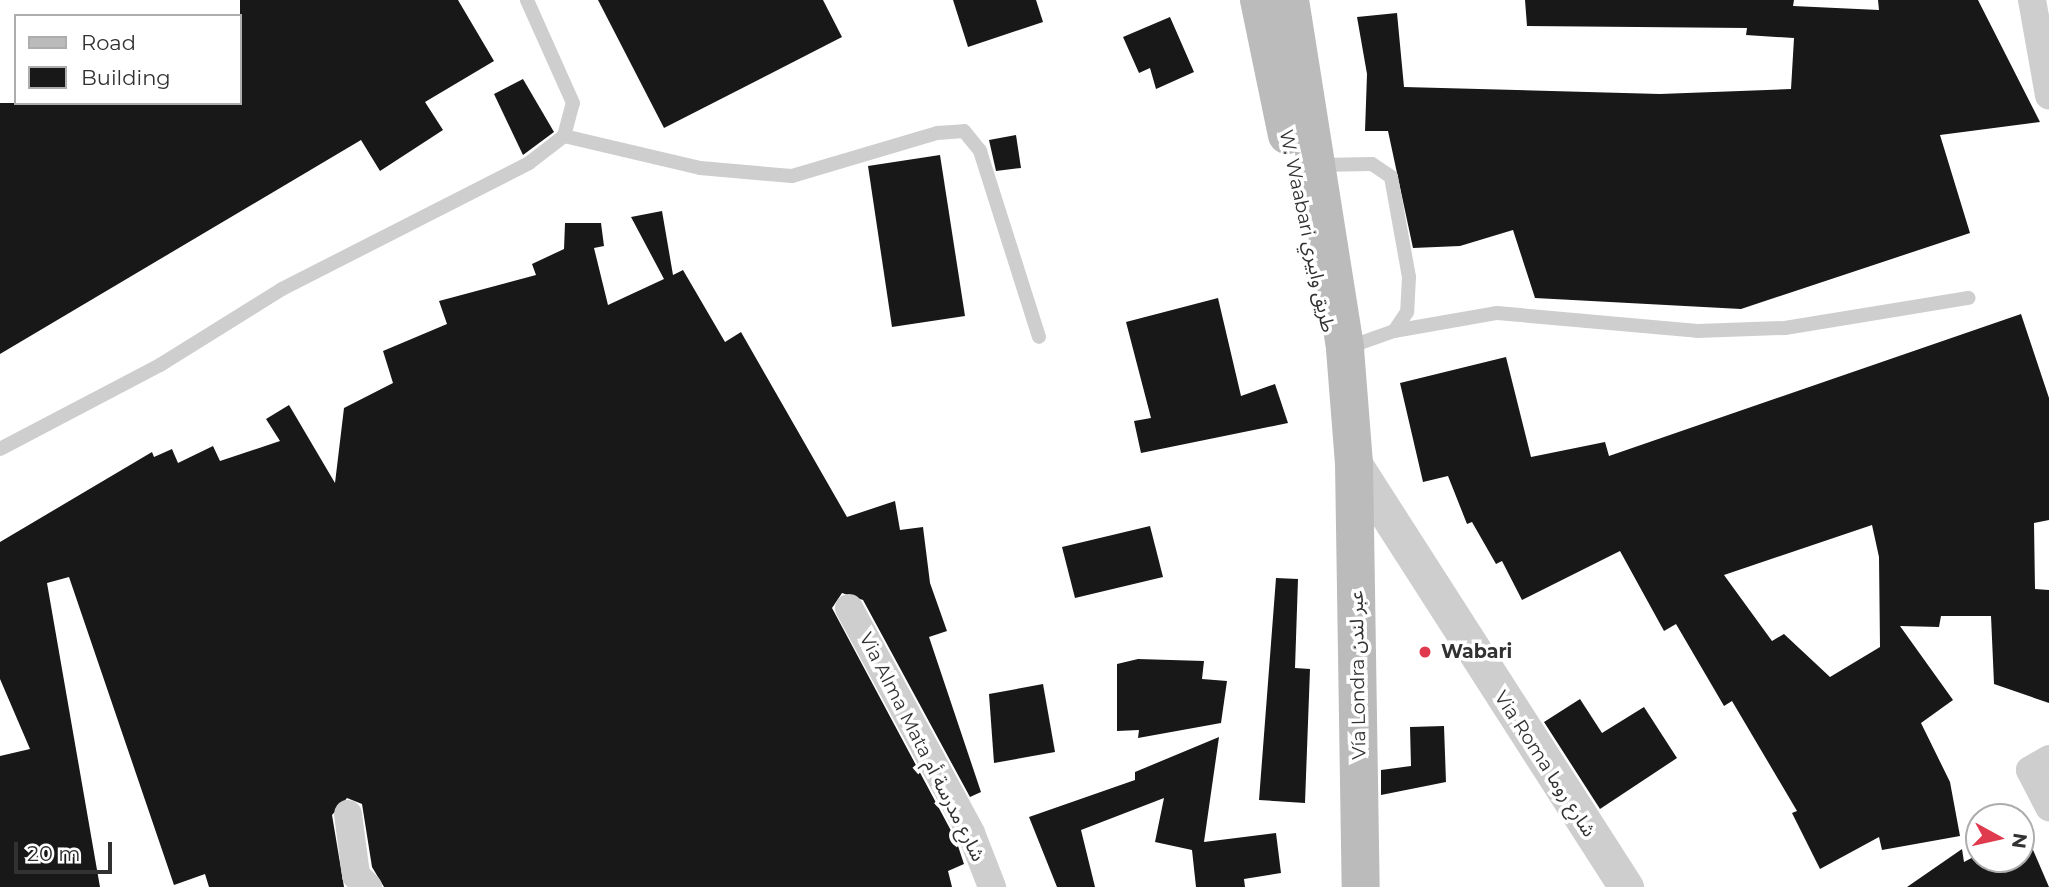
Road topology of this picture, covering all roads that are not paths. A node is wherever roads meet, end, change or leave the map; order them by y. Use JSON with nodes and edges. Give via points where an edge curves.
{"nodes":[{"id":1,"x":527,"y":0,"type":"edge"},
{"id":2,"x":1259,"y":0,"type":"edge"},
{"id":3,"x":1290,"y":0,"type":"edge"},
{"id":4,"x":2032,"y":0,"type":"edge"},
{"id":5,"x":2049,"y":95,"type":"edge"},
{"id":6,"x":564,"y":136,"type":"junction"},
{"id":7,"x":1316,"y":165,"type":"junction"},
{"id":8,"x":1969,"y":298,"type":"dead end"},
{"id":9,"x":1394,"y":331,"type":"junction"},
{"id":10,"x":1039,"y":337,"type":"dead end"},
{"id":11,"x":1345,"y":349,"type":"junction"},
{"id":12,"x":0,"y":449,"type":"edge"},
{"id":13,"x":1354,"y":463,"type":"junction"},
{"id":14,"x":849,"y":608,"type":"dead end"},
{"id":15,"x":2049,"y":760,"type":"edge"},
{"id":16,"x":2049,"y":807,"type":"edge"},
{"id":17,"x":348,"y":814,"type":"dead end"},
{"id":18,"x":368,"y":887,"type":"edge"},
{"id":19,"x":992,"y":887,"type":"edge"},
{"id":20,"x":1361,"y":887,"type":"edge"},
{"id":21,"x":1626,"y":887,"type":"edge"}],
"edges":[{"from":1,"to":6,"type":"lane","via":[[573,103]]},
{"from":2,"to":13,"type":"main road","name":"W. Waabari طريق وابيري"},
{"from":3,"to":7,"type":"main road"},
{"from":4,"to":5,"type":"street"},
{"from":6,"to":10,"type":"lane","via":[[700,168],[792,176],[937,133],[964,131],[981,151]]},
{"from":6,"to":12,"type":"lane","via":[[529,163],[282,289],[160,365]]},
{"from":7,"to":9,"type":"lane","via":[[1372,164],[1391,177],[1409,276],[1407,312]]},
{"from":7,"to":11,"type":"main road"},
{"from":8,"to":9,"type":"lane","via":[[1785,328],[1619,328],[1497,313]]},
{"from":9,"to":11,"type":"lane"},
{"from":11,"to":13,"type":"main road"},
{"from":13,"to":20,"type":"main road","name":"Vía Londra عبر لندن"},
{"from":13,"to":21,"type":"street","name":"Via Roma شارع روما"},
{"from":14,"to":19,"type":"street","name":"Via Alma Mata شارع مدرسة أم","via":[[971,833]]},
{"from":15,"to":16,"type":"street","via":[[2030,770]]},
{"from":17,"to":18,"type":"street","via":[[356,875]]}]}
